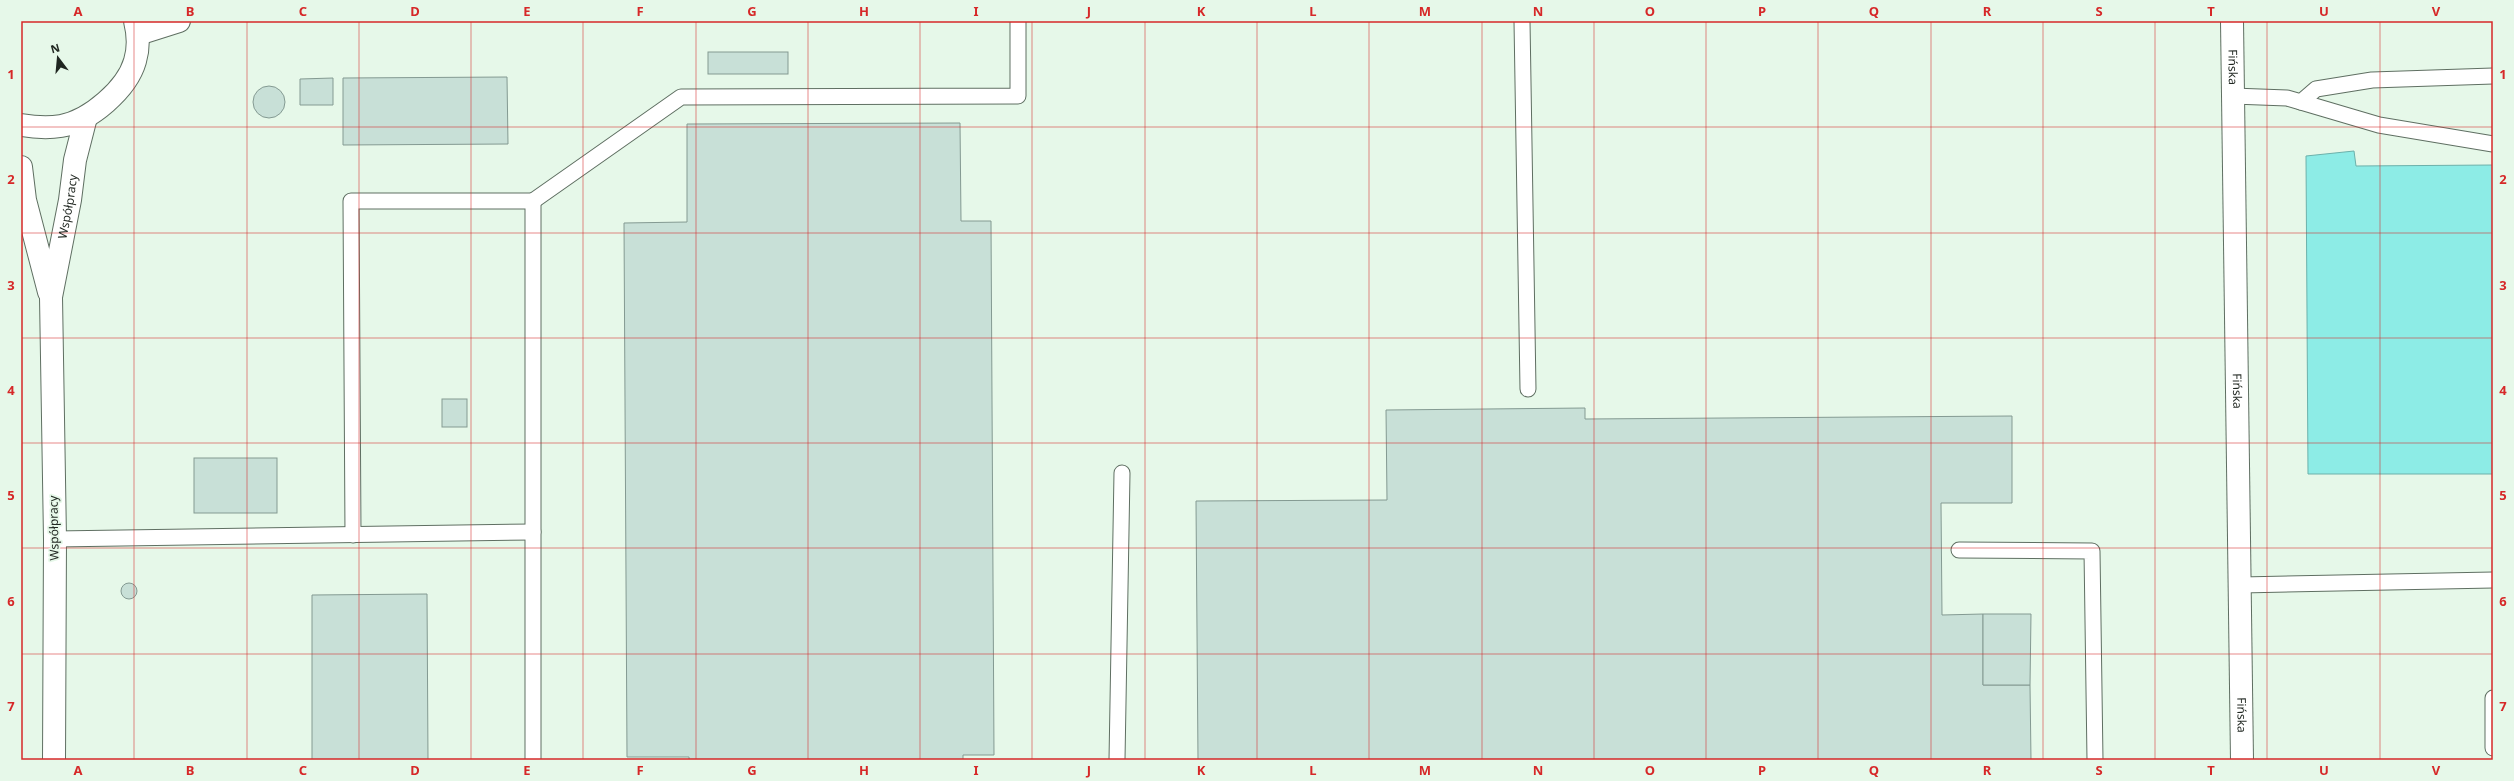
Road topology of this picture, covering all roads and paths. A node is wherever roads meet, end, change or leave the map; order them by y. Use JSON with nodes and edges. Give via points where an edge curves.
{"nodes":[{"id":1,"x":179,"y":21,"type":"edge"},
{"id":2,"x":1018,"y":21,"type":"edge"},
{"id":3,"x":1522,"y":21,"type":"edge"},
{"id":4,"x":2232,"y":21,"type":"edge"},
{"id":5,"x":137,"y":28,"type":"edge"},
{"id":6,"x":2493,"y":76,"type":"edge"},
{"id":7,"x":2233,"y":96,"type":"junction"},
{"id":8,"x":2301,"y":102,"type":"junction"},
{"id":9,"x":86,"y":117,"type":"junction"},
{"id":10,"x":21,"y":125,"type":"edge"},
{"id":11,"x":2493,"y":144,"type":"edge"},
{"id":12,"x":21,"y":167,"type":"edge"},
{"id":13,"x":533,"y":201,"type":"junction"},
{"id":14,"x":51,"y":297,"type":"junction"},
{"id":15,"x":1528,"y":389,"type":"dead end"},
{"id":16,"x":1122,"y":473,"type":"dead end"},
{"id":17,"x":533,"y":532,"type":"junction"},
{"id":18,"x":353,"y":535,"type":"junction"},
{"id":19,"x":55,"y":539,"type":"junction"},
{"id":20,"x":1959,"y":550,"type":"dead end"},
{"id":21,"x":2493,"y":580,"type":"edge"},
{"id":22,"x":2241,"y":585,"type":"junction"},
{"id":23,"x":2493,"y":698,"type":"edge"},
{"id":24,"x":2493,"y":748,"type":"edge"},
{"id":25,"x":54,"y":760,"type":"edge"},
{"id":26,"x":533,"y":760,"type":"edge"},
{"id":27,"x":1117,"y":760,"type":"edge"},
{"id":28,"x":2095,"y":760,"type":"edge"},
{"id":29,"x":2242,"y":760,"type":"edge"}],
"edges":[{"from":1,"to":5,"type":"street"},
{"from":2,"to":13,"type":"lane","via":[[1018,96],[681,97]]},
{"from":3,"to":15,"type":"lane"},
{"from":4,"to":7,"type":"street","name":"Fińska"},
{"from":5,"to":9,"type":"street","via":[[135,61],[109,100]]},
{"from":6,"to":8,"type":"lane","via":[[2372,80],[2316,89]]},
{"from":7,"to":8,"type":"lane","via":[[2287,98]]},
{"from":7,"to":22,"type":"street","name":"Fińska"},
{"from":8,"to":11,"type":"lane","via":[[2379,125]]},
{"from":9,"to":10,"type":"street","via":[[61,126]]},
{"from":9,"to":14,"type":"street","name":"Współpracy","via":[[75,160]]},
{"from":12,"to":14,"type":"street","name":"Współpracy","via":[[25,200]]},
{"from":13,"to":17,"type":"lane"},
{"from":13,"to":18,"type":"lane","via":[[351,201]]},
{"from":14,"to":19,"type":"street","name":"Współpracy"},
{"from":16,"to":27,"type":"lane"},
{"from":17,"to":18,"type":"lane"},
{"from":17,"to":26,"type":"lane"},
{"from":18,"to":19,"type":"lane"},
{"from":19,"to":25,"type":"street","name":"Współpracy"},
{"from":20,"to":28,"type":"lane","via":[[2092,551]]},
{"from":21,"to":22,"type":"lane"},
{"from":22,"to":29,"type":"street","name":"Fińska"},
{"from":23,"to":24,"type":"lane"}]}
